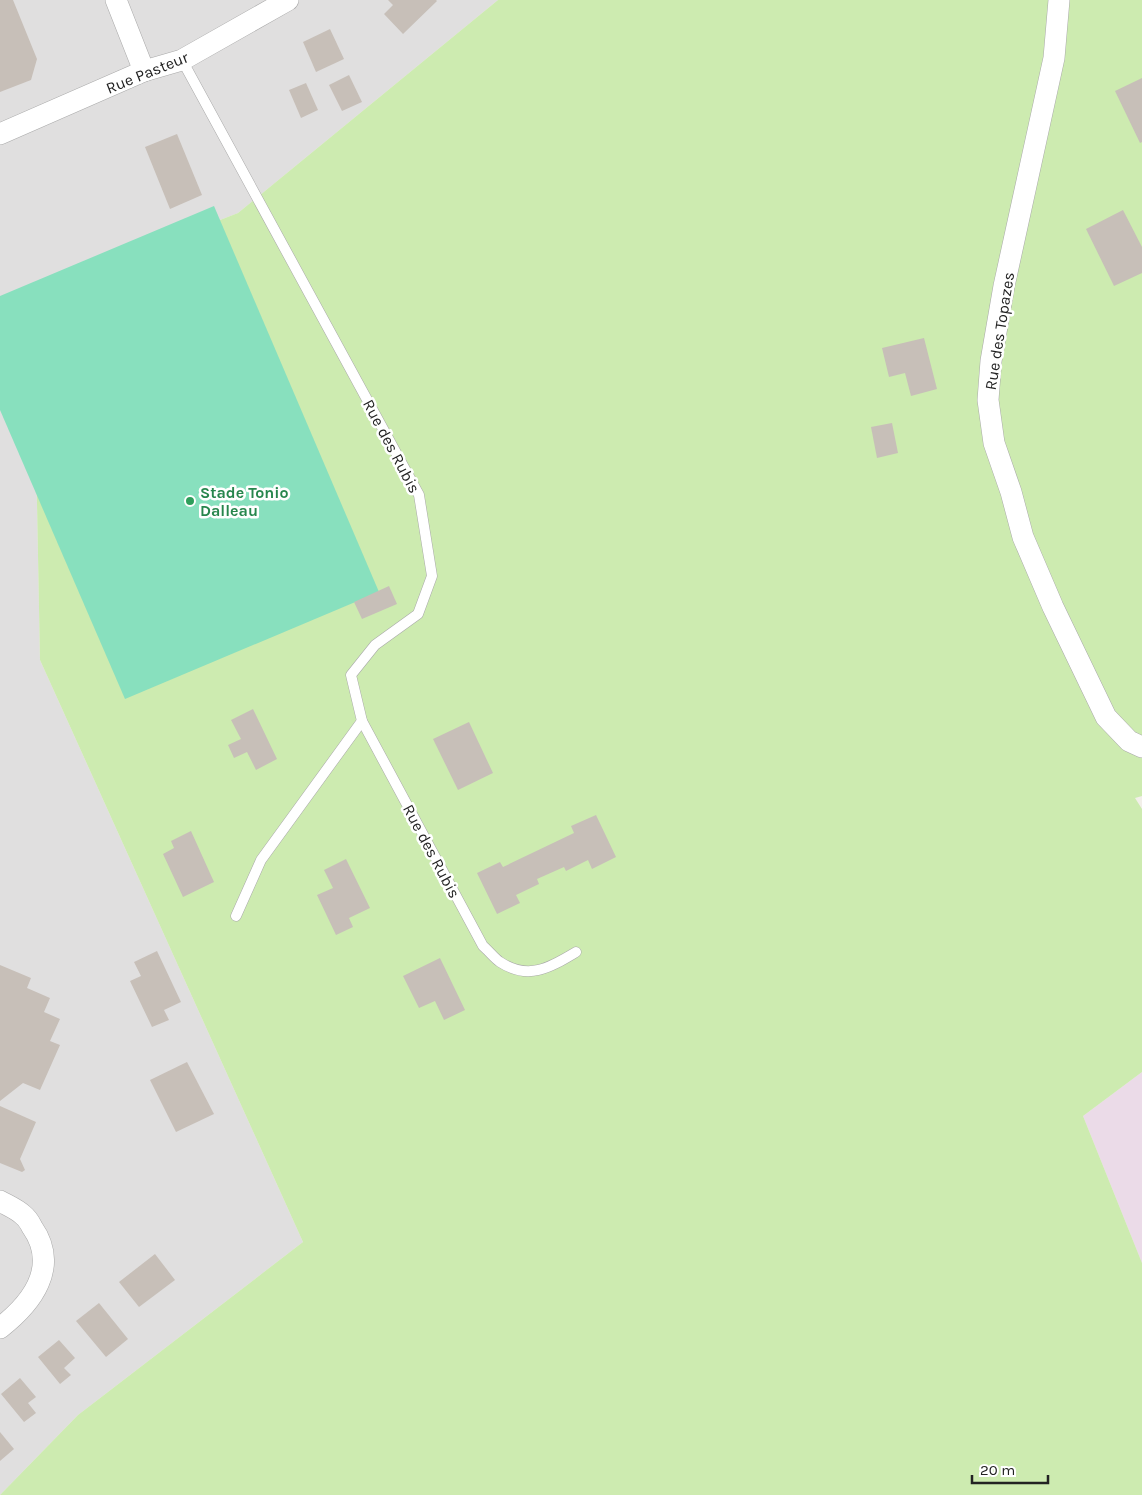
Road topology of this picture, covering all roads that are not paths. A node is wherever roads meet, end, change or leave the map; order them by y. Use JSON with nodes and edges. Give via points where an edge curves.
{"nodes":[{"id":1,"x":116,"y":0,"type":"edge"},
{"id":2,"x":288,"y":0,"type":"edge"},
{"id":3,"x":1059,"y":0,"type":"edge"},
{"id":4,"x":182,"y":60,"type":"junction"},
{"id":5,"x":144,"y":71,"type":"junction"},
{"id":6,"x":0,"y":134,"type":"edge"},
{"id":7,"x":362,"y":721,"type":"junction"},
{"id":8,"x":1142,"y":747,"type":"edge"},
{"id":9,"x":236,"y":916,"type":"dead end"},
{"id":10,"x":576,"y":952,"type":"dead end"},
{"id":11,"x":0,"y":1201,"type":"edge"},
{"id":12,"x":0,"y":1328,"type":"edge"}],
"edges":[{"from":1,"to":5,"type":"street"},
{"from":2,"to":4,"type":"street","name":"Rue Pasteur"},
{"from":3,"to":8,"type":"street","name":"Rue des Topazes","via":[[1054,58],[1004,286],[988,400],[994,443],[1012,492],[1023,537],[1053,607],[1106,716],[1128,740]]},
{"from":4,"to":5,"type":"street","name":"Rue Pasteur"},
{"from":4,"to":7,"type":"lane","name":"Rue des Rubis","via":[[419,495],[432,576],[418,614],[375,645],[351,675]]},
{"from":5,"to":6,"type":"street","name":"Rue Pasteur"},
{"from":7,"to":9,"type":"lane","via":[[261,860]]},
{"from":7,"to":10,"type":"lane","name":"Rue des Rubis","via":[[483,946],[500,962],[517,970],[536,972]]},
{"from":11,"to":12,"type":"street","via":[[24,1215],[40,1238],[45,1265],[34,1293]]}]}
